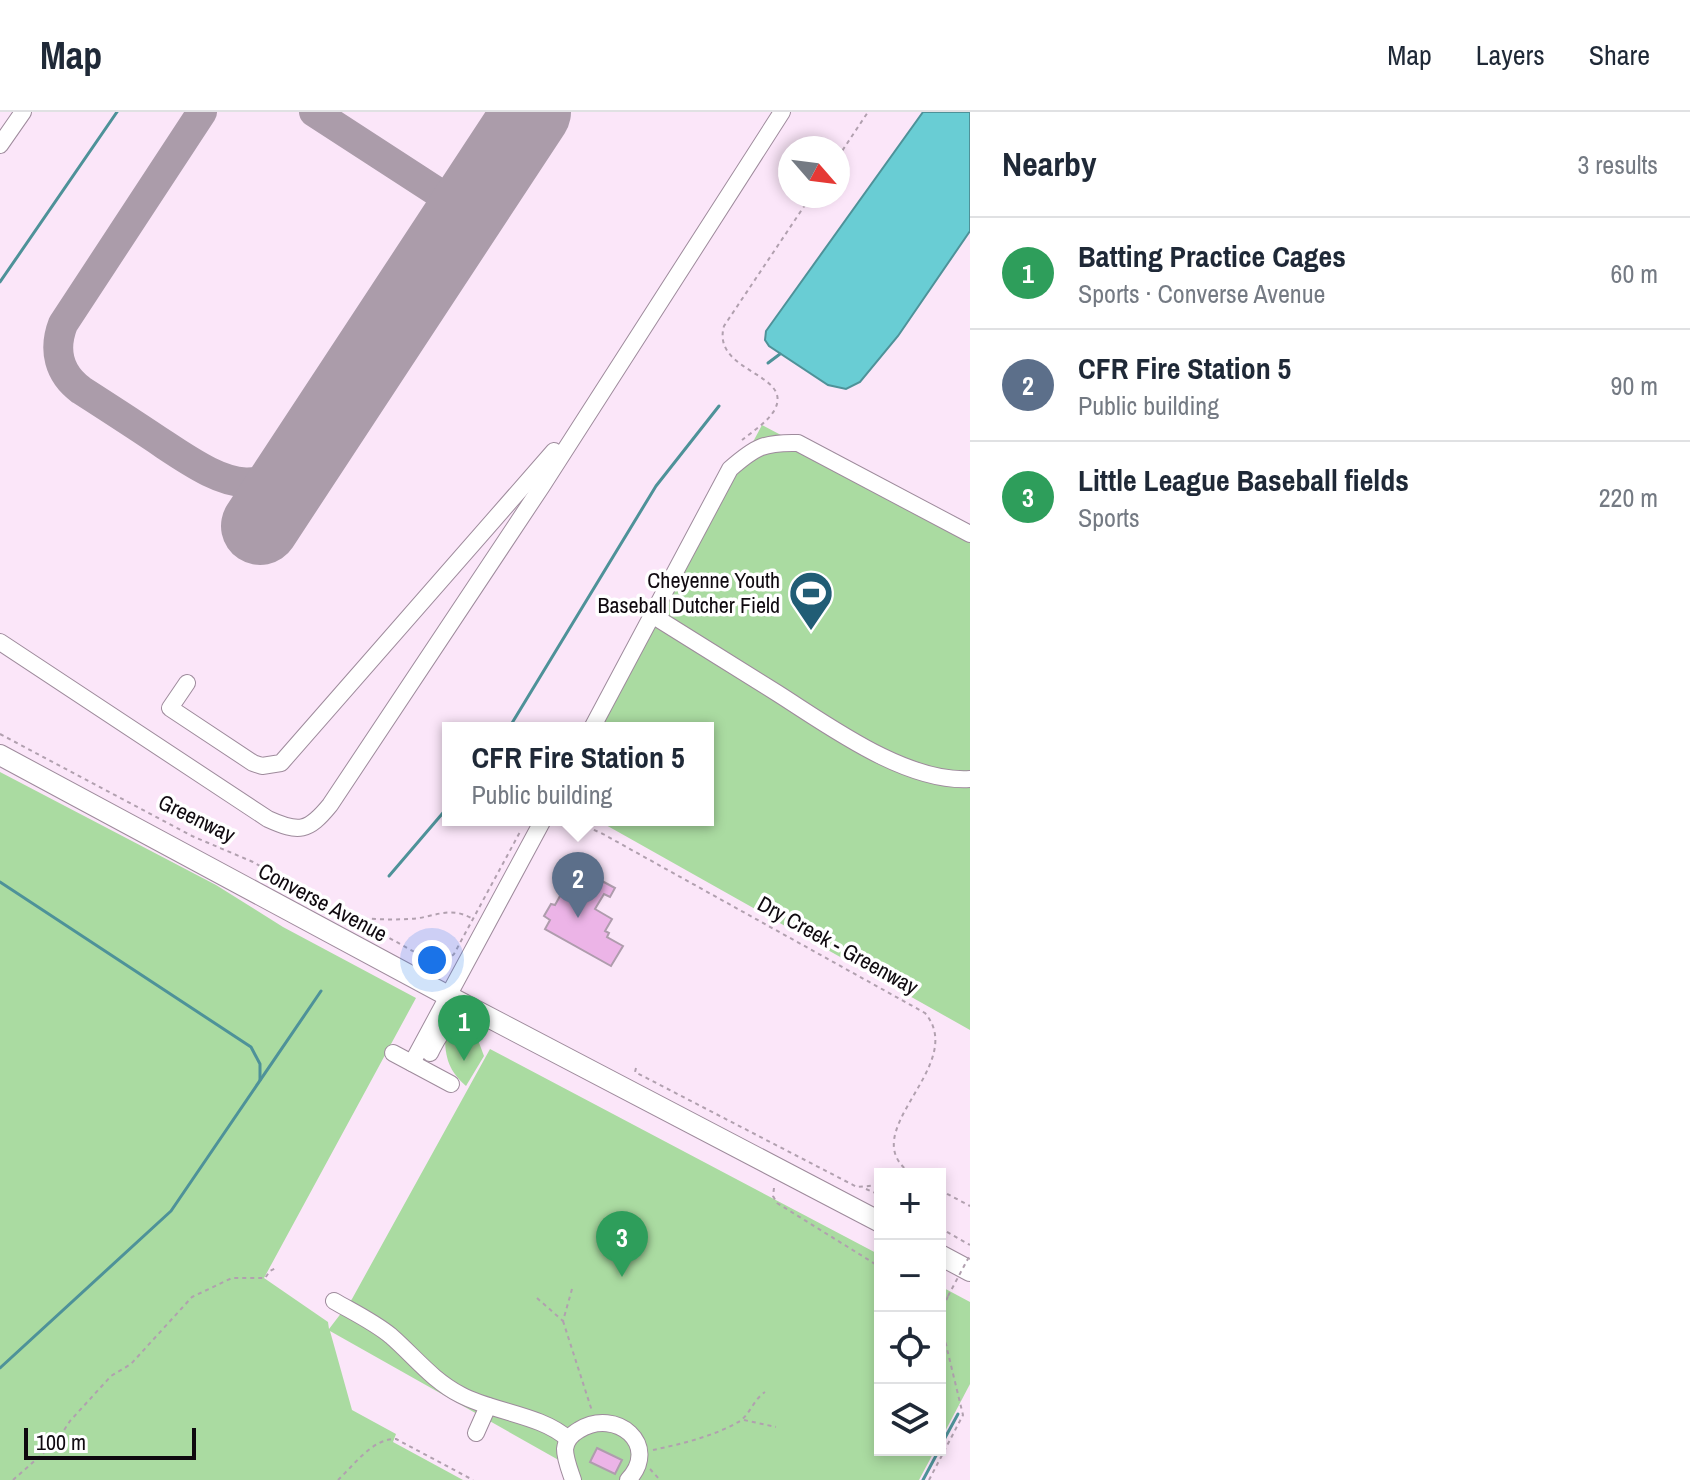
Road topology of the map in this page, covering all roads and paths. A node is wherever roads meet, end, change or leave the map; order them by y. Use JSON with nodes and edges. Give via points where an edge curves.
{"nodes":[{"id":1,"x":23,"y":112,"type":"edge"},
{"id":2,"x":782,"y":112,"type":"edge"},
{"id":3,"x":868,"y":112,"type":"edge"},
{"id":4,"x":850,"y":139,"type":"edge"},
{"id":5,"x":0,"y":145,"type":"edge"},
{"id":6,"x":803,"y":208,"type":"edge"},
{"id":7,"x":589,"y":410,"type":"junction"},
{"id":8,"x":734,"y":448,"type":"dead end"},
{"id":9,"x":970,"y":534,"type":"edge"},
{"id":10,"x":652,"y":615,"type":"junction"},
{"id":11,"x":0,"y":642,"type":"edge"},
{"id":12,"x":187,"y":683,"type":"dead end"},
{"id":13,"x":595,"y":722,"type":"edge"},
{"id":14,"x":0,"y":734,"type":"edge"},
{"id":15,"x":0,"y":755,"type":"edge"},
{"id":16,"x":970,"y":779,"type":"edge"},
{"id":17,"x":540,"y":826,"type":"edge"},
{"id":18,"x":585,"y":826,"type":"edge"},
{"id":19,"x":519,"y":832,"type":"dead end"},
{"id":20,"x":353,"y":918,"type":"junction"},
{"id":21,"x":473,"y":919,"type":"junction"},
{"id":22,"x":450,"y":997,"type":"junction"},
{"id":23,"x":488,"y":1017,"type":"junction"},
{"id":24,"x":393,"y":1053,"type":"dead end"},
{"id":25,"x":417,"y":1066,"type":"junction"},
{"id":26,"x":636,"y":1068,"type":"dead end"},
{"id":27,"x":451,"y":1084,"type":"dead end"},
{"id":28,"x":905,"y":1168,"type":"edge"},
{"id":29,"x":874,"y":1186,"type":"edge"},
{"id":30,"x":863,"y":1187,"type":"junction"},
{"id":31,"x":774,"y":1188,"type":"dead end"},
{"id":32,"x":874,"y":1192,"type":"edge"},
{"id":33,"x":946,"y":1193,"type":"edge"},
{"id":34,"x":970,"y":1206,"type":"edge"},
{"id":35,"x":874,"y":1219,"type":"edge"},
{"id":36,"x":946,"y":1231,"type":"edge"},
{"id":37,"x":970,"y":1245,"type":"edge"},
{"id":38,"x":946,"y":1254,"type":"edge"},
{"id":39,"x":946,"y":1257,"type":"edge"},
{"id":40,"x":970,"y":1258,"type":"edge"},
{"id":41,"x":874,"y":1263,"type":"edge"},
{"id":42,"x":276,"y":1268,"type":"dead end"},
{"id":43,"x":970,"y":1271,"type":"edge"},
{"id":44,"x":572,"y":1289,"type":"dead end"},
{"id":45,"x":537,"y":1298,"type":"dead end"},
{"id":46,"x":946,"y":1299,"type":"edge"},
{"id":47,"x":334,"y":1301,"type":"dead end"},
{"id":48,"x":942,"y":1312,"type":"edge"},
{"id":49,"x":563,"y":1321,"type":"junction"},
{"id":50,"x":765,"y":1392,"type":"dead end"},
{"id":51,"x":488,"y":1406,"type":"junction"},
{"id":52,"x":743,"y":1419,"type":"junction"},
{"id":53,"x":594,"y":1424,"type":"junction"},
{"id":54,"x":776,"y":1427,"type":"dead end"},
{"id":55,"x":476,"y":1433,"type":"dead end"},
{"id":56,"x":568,"y":1439,"type":"junction"},
{"id":57,"x":640,"y":1454,"type":"junction"},
{"id":58,"x":13,"y":1480,"type":"edge"},
{"id":59,"x":338,"y":1480,"type":"edge"},
{"id":60,"x":473,"y":1480,"type":"edge"},
{"id":61,"x":573,"y":1480,"type":"edge"},
{"id":62,"x":628,"y":1480,"type":"edge"},
{"id":63,"x":929,"y":1480,"type":"edge"}],
"edges":[{"from":1,"to":5,"type":"lane"},
{"from":2,"to":7,"type":"lane"},
{"from":3,"to":4,"type":"path"},
{"from":6,"to":8,"type":"path","via":[[722,332],[729,356],[767,381],[777,400],[772,413]]},
{"from":7,"to":11,"type":"lane","via":[[330,805],[305,828],[287,828],[268,819]]},
{"from":7,"to":12,"type":"lane","via":[[281,763],[253,763],[170,708]]},
{"from":9,"to":10,"type":"lane","via":[[798,443],[772,442],[752,450],[730,469]]},
{"from":10,"to":13,"type":"lane"},
{"from":10,"to":16,"type":"lane","via":[[884,757],[916,770]]},
{"from":14,"to":20,"type":"path","name":"Greenway"},
{"from":15,"to":22,"type":"main road","name":"Converse Avenue"},
{"from":17,"to":22,"type":"lane"},
{"from":18,"to":28,"type":"path","name":"Dry Creek - Greenway","via":[[925,1013],[938,1032],[939,1046],[898,1127],[894,1144],[897,1161]]},
{"from":19,"to":21,"type":"path","name":"Greenway"},
{"from":20,"to":21,"type":"path","via":[[412,919],[451,911]]},
{"from":20,"to":21,"type":"path","name":"Greenway","via":[[436,964],[450,959]]},
{"from":22,"to":23,"type":"main road","name":"Converse Avenue"},
{"from":22,"to":25,"type":"lane"},
{"from":23,"to":25,"type":"lane","via":[[450,1023]]},
{"from":23,"to":35,"type":"main road","name":"Converse Avenue"},
{"from":24,"to":25,"type":"lane"},
{"from":25,"to":27,"type":"lane"},
{"from":26,"to":30,"type":"path","via":[[635,1072]]},
{"from":29,"to":30,"type":"path"},
{"from":30,"to":32,"type":"path"},
{"from":31,"to":41,"type":"path","via":[[777,1203]]},
{"from":33,"to":34,"type":"path"},
{"from":36,"to":37,"type":"path"},
{"from":38,"to":40,"type":"main road"},
{"from":39,"to":43,"type":"main road"},
{"from":40,"to":46,"type":"path","bridge":true},
{"from":42,"to":58,"type":"path","via":[[265,1278],[232,1278],[192,1297],[131,1364],[111,1376],[57,1441]]},
{"from":44,"to":49,"type":"path"},
{"from":45,"to":49,"type":"path"},
{"from":47,"to":51,"type":"lane","via":[[391,1336],[441,1384]]},
{"from":48,"to":63,"type":"path","via":[[963,1415]]},
{"from":49,"to":53,"type":"path"},
{"from":50,"to":52,"type":"path"},
{"from":51,"to":55,"type":"lane"},
{"from":51,"to":56,"type":"lane"},
{"from":52,"to":54,"type":"path"},
{"from":52,"to":57,"type":"path"},
{"from":53,"to":56,"type":"lane"},
{"from":53,"to":57,"type":"lane","via":[[619,1425],[637,1442]]},
{"from":56,"to":61,"type":"lane","via":[[565,1448]]},
{"from":57,"to":62,"type":"lane"},
{"from":59,"to":60,"type":"path","via":[[378,1442],[388,1439]]}]}
